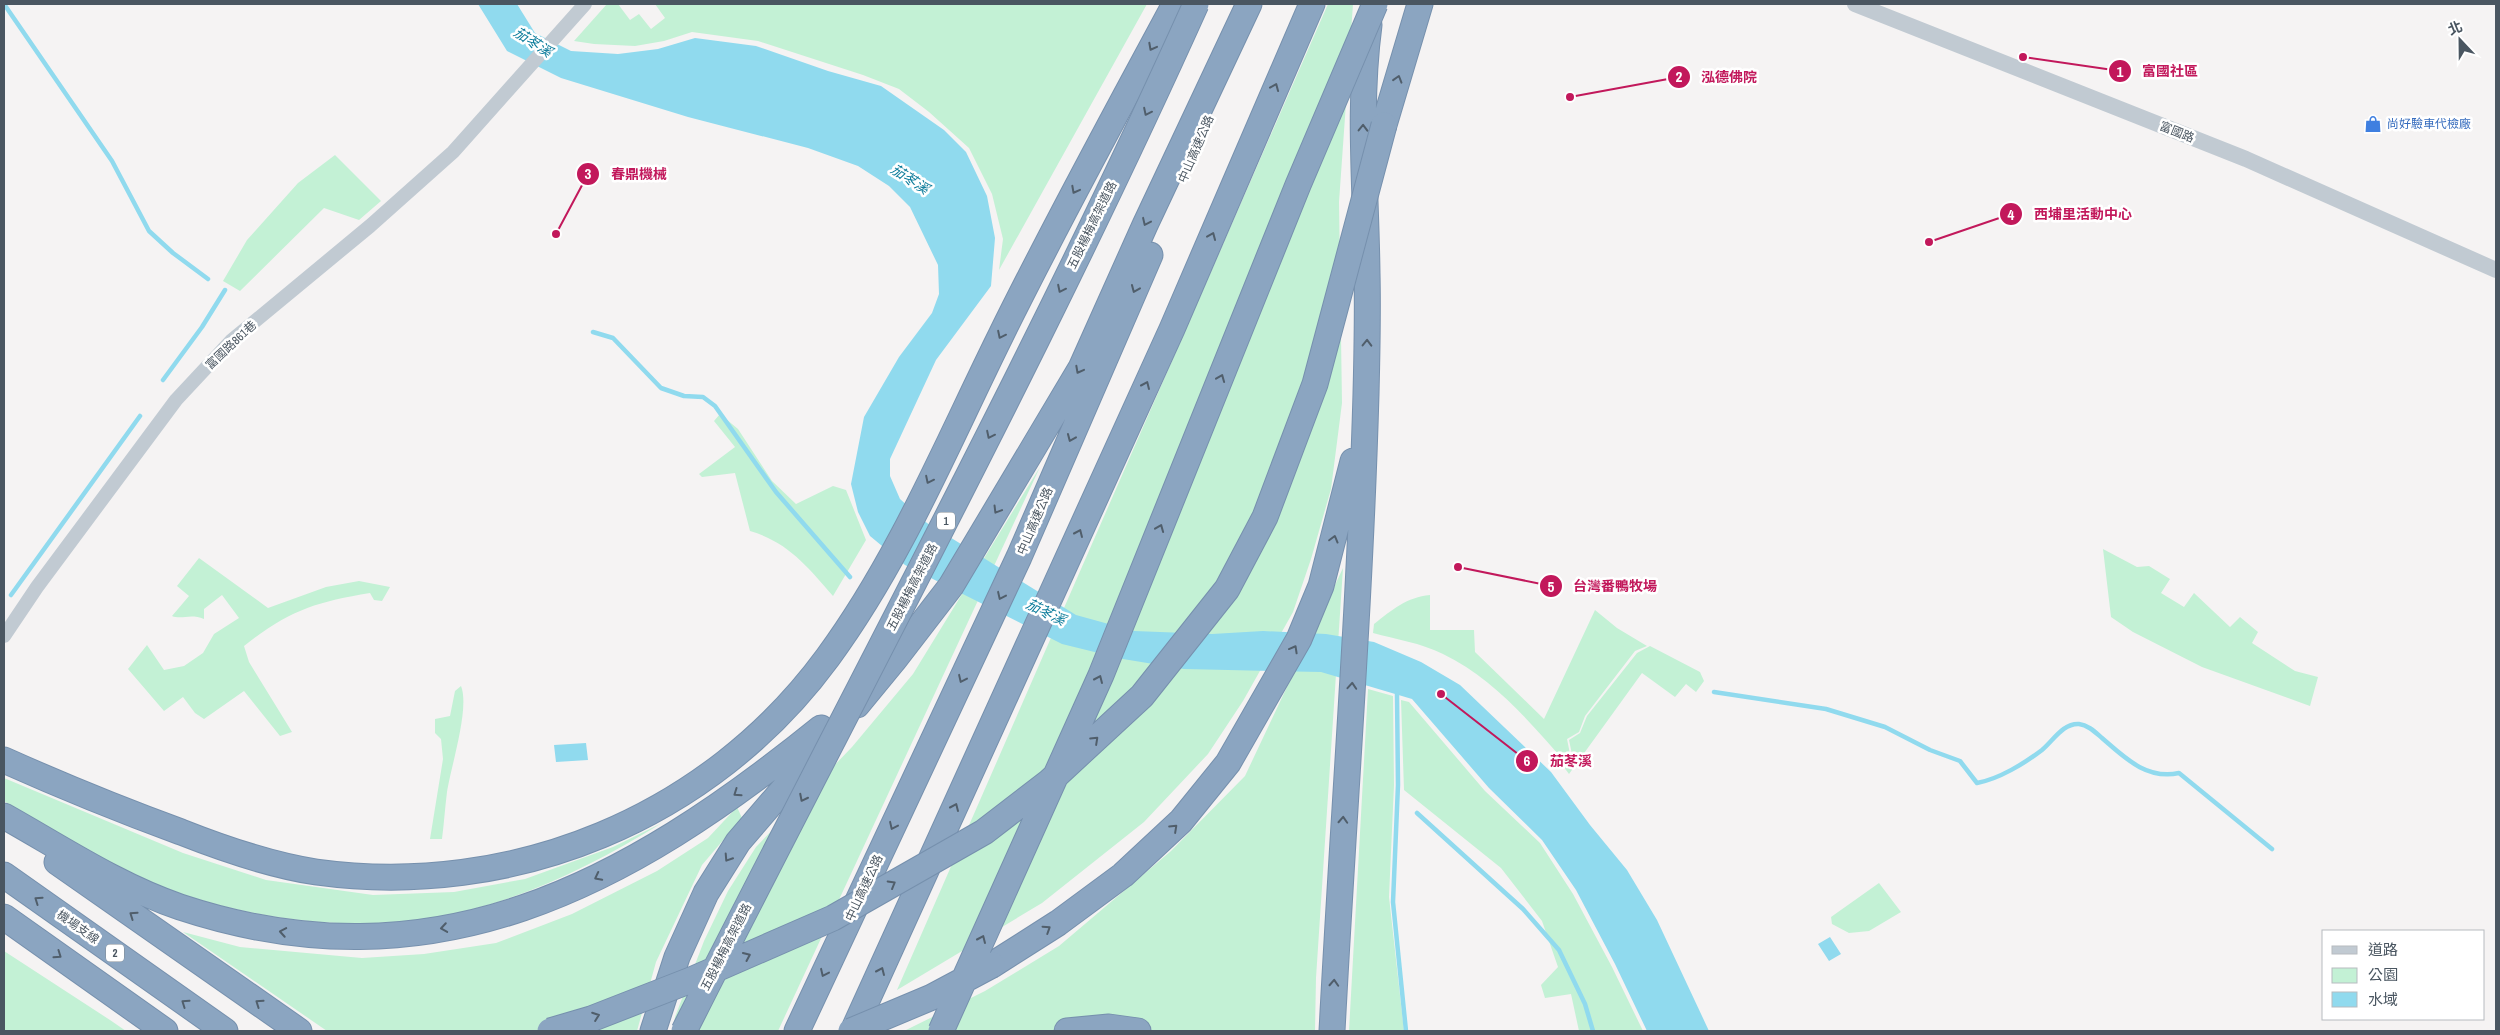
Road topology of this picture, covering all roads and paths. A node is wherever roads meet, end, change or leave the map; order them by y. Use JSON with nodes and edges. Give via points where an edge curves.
{"nodes":[{"id":1,"x":585,"y":4,"type":"edge"},
{"id":2,"x":1175,"y":4,"type":"edge"},
{"id":3,"x":1196,"y":4,"type":"edge"},
{"id":4,"x":1250,"y":4,"type":"edge"},
{"id":5,"x":1259,"y":4,"type":"edge"},
{"id":6,"x":1312,"y":4,"type":"edge"},
{"id":7,"x":1373,"y":4,"type":"edge"},
{"id":8,"x":1420,"y":4,"type":"edge"},
{"id":9,"x":1854,"y":4,"type":"edge"},
{"id":10,"x":2496,"y":270,"type":"edge"},
{"id":11,"x":1366,"y":392,"type":"junction"},
{"id":12,"x":4,"y":636,"type":"edge"},
{"id":13,"x":894,"y":660,"type":"junction"},
{"id":14,"x":4,"y":760,"type":"edge"},
{"id":15,"x":4,"y":816,"type":"edge"},
{"id":16,"x":4,"y":825,"type":"edge"},
{"id":17,"x":4,"y":875,"type":"edge"},
{"id":18,"x":4,"y":917,"type":"edge"},
{"id":19,"x":165,"y":1031,"type":"edge"},
{"id":20,"x":225,"y":1031,"type":"edge"},
{"id":21,"x":299,"y":1031,"type":"edge"},
{"id":22,"x":550,"y":1031,"type":"edge"},
{"id":23,"x":653,"y":1031,"type":"edge"},
{"id":24,"x":684,"y":1031,"type":"edge"},
{"id":25,"x":797,"y":1031,"type":"edge"},
{"id":26,"x":852,"y":1031,"type":"edge"},
{"id":27,"x":941,"y":1031,"type":"edge"},
{"id":28,"x":1067,"y":1031,"type":"edge"},
{"id":29,"x":1138,"y":1031,"type":"edge"},
{"id":30,"x":1332,"y":1031,"type":"edge"}],
"edges":[{"from":1,"to":12,"type":"street","name":"富國路861巷","via":[[504,97],[432,172],[231,341],[176,400]]},
{"from":2,"to":14,"type":"highway","one_way":true,"via":[[1049,238],[894,552],[859,611],[826,660],[778,715],[720,767],[649,814],[576,847],[496,868],[422,877],[366,876],[314,871],[257,858],[92,799]]},
{"from":3,"to":24,"type":"highway","name":"五股楊梅高架道路","number":"1","one_way":true,"bridge":true,"via":[[1157,92],[982,452]]},
{"from":4,"to":13,"type":"highway","one_way":true,"via":[[1080,368],[951,586]]},
{"from":5,"to":25,"type":"highway","name":"中山高速公路","one_way":true,"via":[[1019,557]]},
{"from":26,"to":6,"type":"highway","one_way":true,"via":[[1172,329]]},
{"from":11,"to":7,"type":"highway","one_way":true,"via":[[1367,274],[1362,131],[1366,52]]},
{"from":27,"to":7,"type":"highway","one_way":true,"bridge":true,"via":[[1101,675]]},
{"from":22,"to":8,"type":"highway","one_way":true,"bridge":true,"via":[[591,1019],[691,980],[824,922],[933,861],[984,832],[1049,782],[1142,696],[1227,589],[1265,517],[1315,384]]},
{"from":9,"to":10,"type":"street","name":"富國路","via":[[2246,159]]},
{"from":26,"to":11,"type":"highway","one_way":true,"bridge":true,"via":[[932,997],[992,965],[1058,922],[1123,875],[1180,822],[1228,763],[1300,639],[1321,586],[1351,470]]},
{"from":30,"to":11,"type":"highway","one_way":true,"via":[[1360,578]]},
{"from":13,"to":15,"type":"highway","one_way":true,"via":[[834,718],[760,777],[668,839],[596,878],[544,901],[456,927],[356,938],[296,934],[244,925],[179,906],[131,887]]},
{"from":13,"to":23,"type":"highway","one_way":true,"via":[[738,842],[706,893],[677,957]]},
{"from":21,"to":16,"type":"highway","one_way":true},
{"from":20,"to":17,"type":"highway","name":"機場支線","number":"2","one_way":true},
{"from":18,"to":19,"type":"highway","one_way":true},
{"from":28,"to":29,"type":"highway","via":[[1109,1027]]}]}
